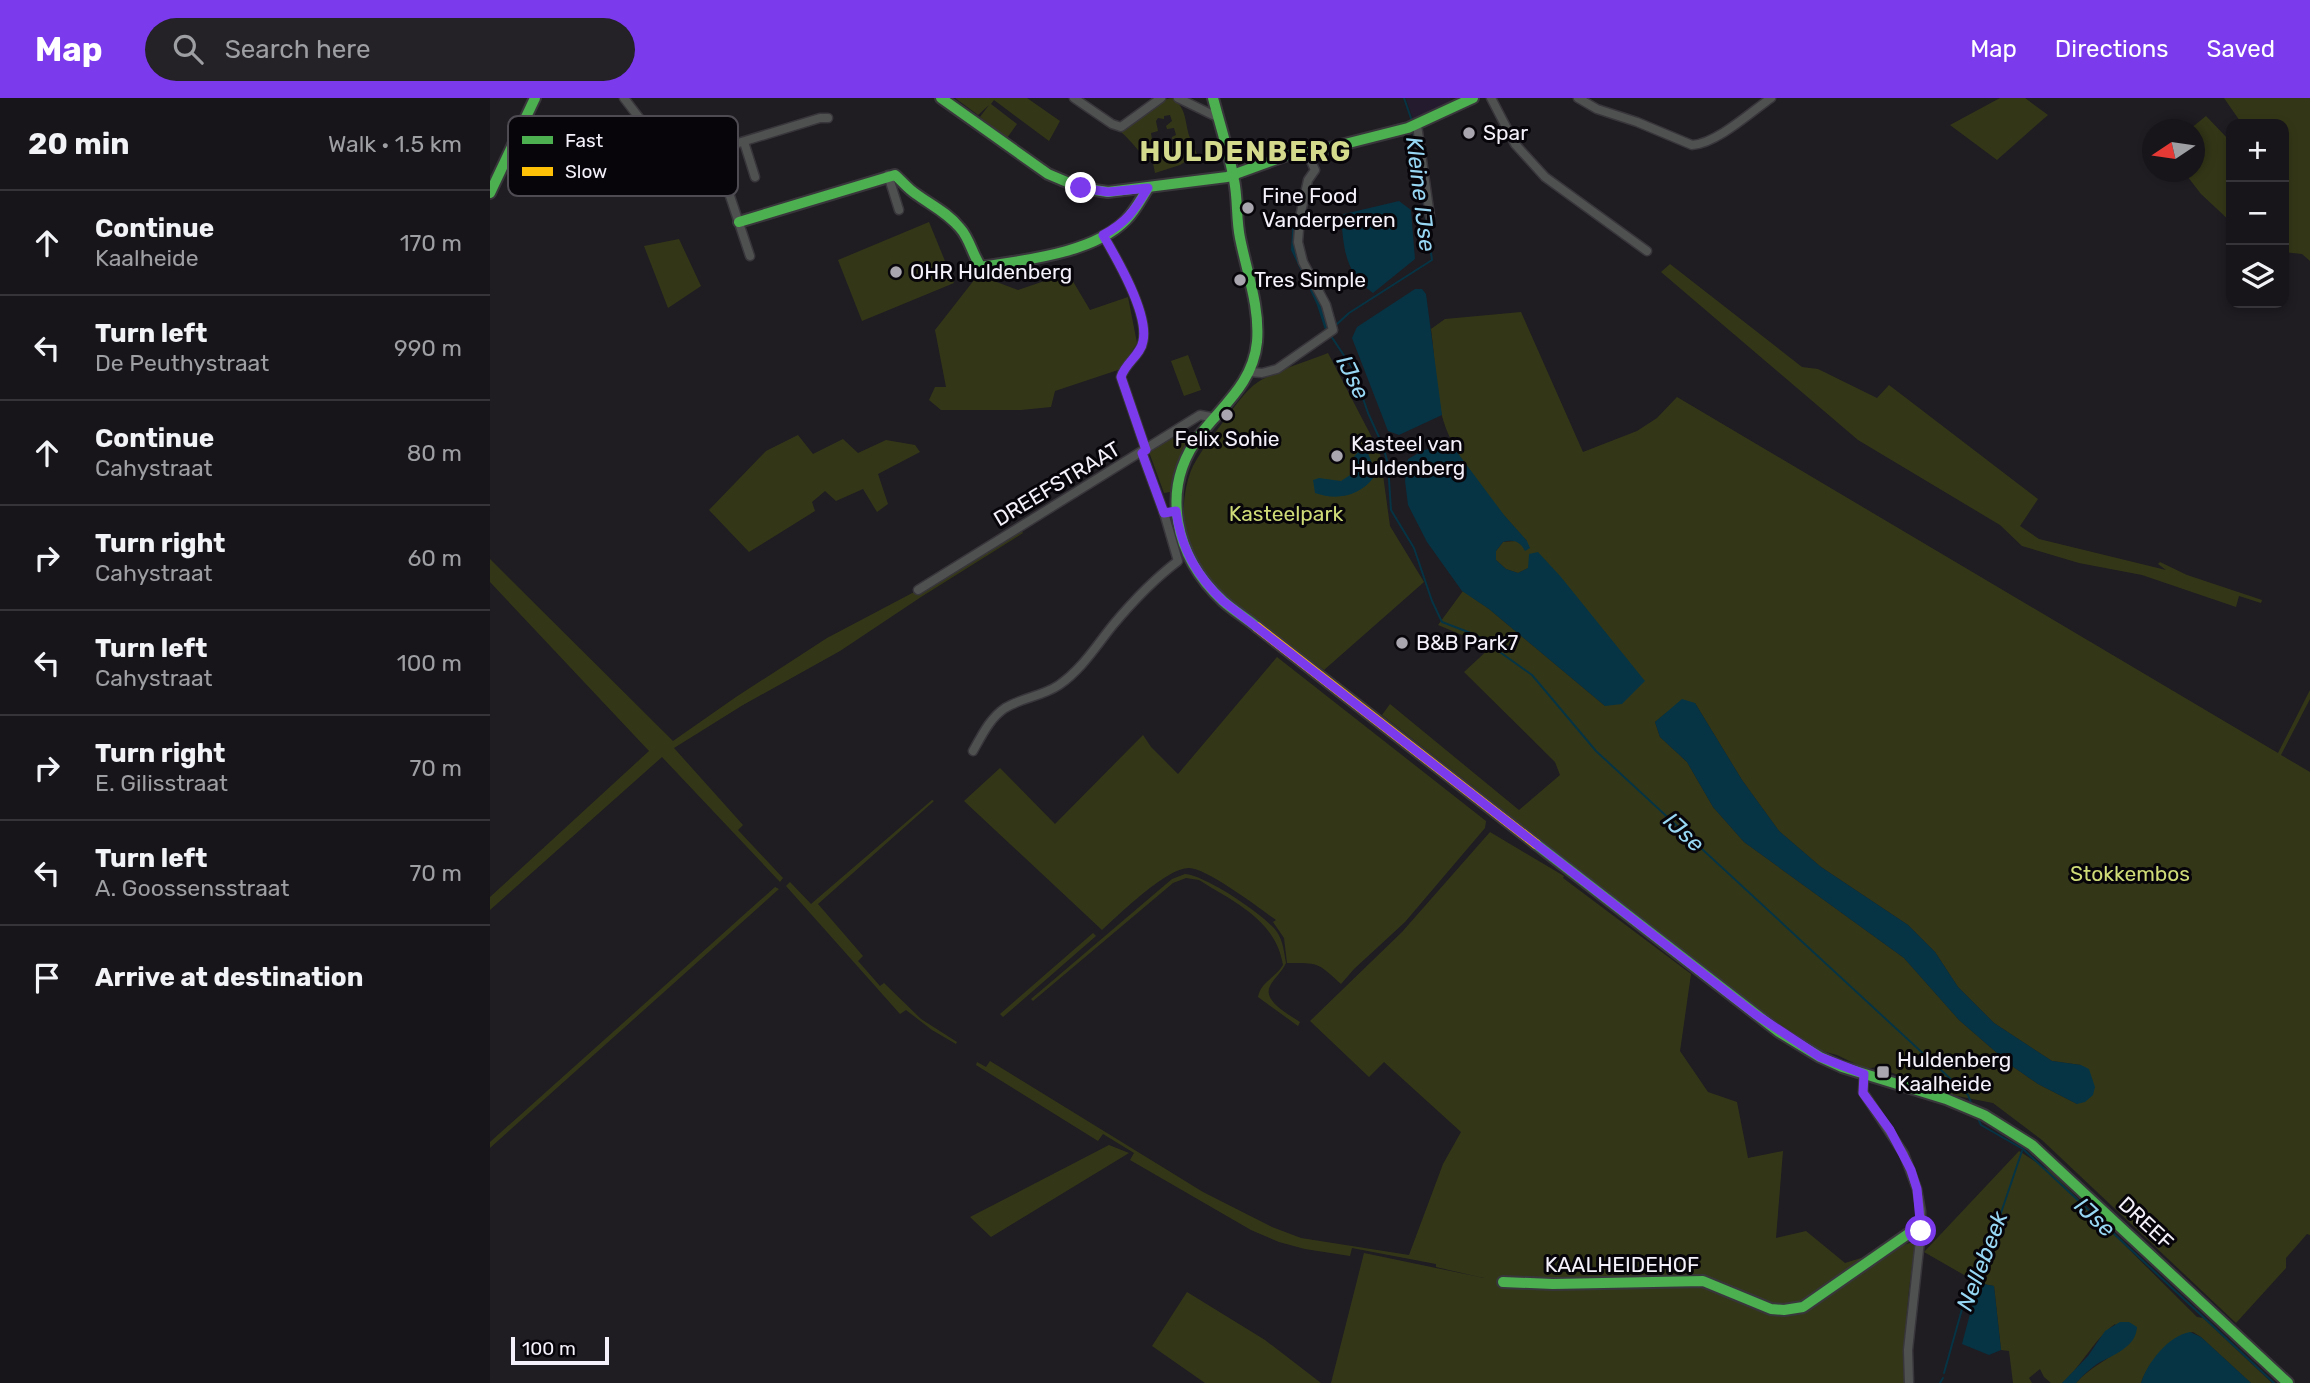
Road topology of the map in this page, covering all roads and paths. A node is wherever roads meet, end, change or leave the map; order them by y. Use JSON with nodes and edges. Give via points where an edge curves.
{"nodes":[{"id":1,"x":535,"y":98,"type":"edge"},
{"id":2,"x":624,"y":98,"type":"edge"},
{"id":3,"x":941,"y":98,"type":"edge"},
{"id":4,"x":1074,"y":98,"type":"edge"},
{"id":5,"x":1161,"y":98,"type":"edge"},
{"id":6,"x":1178,"y":98,"type":"edge"},
{"id":7,"x":1213,"y":98,"type":"edge"},
{"id":8,"x":1473,"y":98,"type":"edge"},
{"id":9,"x":1490,"y":98,"type":"edge"},
{"id":10,"x":1578,"y":98,"type":"edge"},
{"id":11,"x":1771,"y":98,"type":"edge"},
{"id":12,"x":526,"y":116,"type":"edge"},
{"id":13,"x":638,"y":116,"type":"edge"},
{"id":14,"x":1217,"y":117,"type":"junction"},
{"id":15,"x":828,"y":118,"type":"dead end"},
{"id":16,"x":1414,"y":126,"type":"junction"},
{"id":17,"x":744,"y":142,"type":"junction"},
{"id":18,"x":738,"y":144,"type":"edge"},
{"id":19,"x":1307,"y":152,"type":"junction"},
{"id":20,"x":508,"y":154,"type":"edge"},
{"id":21,"x":890,"y":175,"type":"junction"},
{"id":22,"x":1233,"y":175,"type":"junction"},
{"id":23,"x":755,"y":177,"type":"dead end"},
{"id":24,"x":1148,"y":188,"type":"junction"},
{"id":25,"x":490,"y":192,"type":"edge"},
{"id":26,"x":730,"y":196,"type":"edge"},
{"id":27,"x":900,"y":210,"type":"dead end"},
{"id":28,"x":1430,"y":216,"type":"dead end"},
{"id":29,"x":739,"y":222,"type":"junction"},
{"id":30,"x":1103,"y":235,"type":"junction"},
{"id":31,"x":1647,"y":251,"type":"dead end"},
{"id":32,"x":750,"y":256,"type":"dead end"},
{"id":33,"x":1250,"y":372,"type":"junction"},
{"id":34,"x":1216,"y":418,"type":"junction"},
{"id":35,"x":1144,"y":452,"type":"junction"},
{"id":36,"x":1170,"y":512,"type":"junction"},
{"id":37,"x":918,"y":590,"type":"dead end"},
{"id":38,"x":973,"y":751,"type":"dead end"},
{"id":39,"x":1864,"y":1074,"type":"junction"},
{"id":40,"x":1921,"y":1231,"type":"junction"},
{"id":41,"x":1503,"y":1282,"type":"dead end"},
{"id":42,"x":1909,"y":1383,"type":"edge"},
{"id":43,"x":2288,"y":1383,"type":"edge"}],
"edges":[{"from":1,"to":12,"type":"main road"},
{"from":2,"to":13,"type":"street"},
{"from":3,"to":24,"type":"main road","via":[[1060,180],[1096,191]]},
{"from":4,"to":5,"type":"street","via":[[1121,127]]},
{"from":6,"to":14,"type":"street"},
{"from":7,"to":14,"type":"main road"},
{"from":8,"to":16,"type":"main road"},
{"from":9,"to":31,"type":"street","via":[[1515,144],[1545,177]]},
{"from":10,"to":11,"type":"street","via":[[1700,145]]},
{"from":14,"to":22,"type":"main road"},
{"from":15,"to":17,"type":"street"},
{"from":16,"to":19,"type":"main road"},
{"from":16,"to":28,"type":"street"},
{"from":17,"to":18,"type":"street"},
{"from":17,"to":23,"type":"street"},
{"from":19,"to":22,"type":"main road"},
{"from":19,"to":33,"type":"street","via":[[1315,170],[1308,180],[1298,242],[1334,328],[1277,369]]},
{"from":20,"to":25,"type":"main road"},
{"from":21,"to":27,"type":"street"},
{"from":21,"to":29,"type":"main road"},
{"from":21,"to":30,"type":"main road","via":[[960,227],[981,267],[1036,258]]},
{"from":22,"to":24,"type":"main road"},
{"from":22,"to":33,"type":"main road","via":[[1257,324]]},
{"from":24,"to":30,"type":"main road","via":[[1132,214]]},
{"from":26,"to":29,"type":"street"},
{"from":29,"to":32,"type":"street"},
{"from":30,"to":35,"type":"street","via":[[1127,279],[1143,326],[1141,347],[1121,377]]},
{"from":33,"to":34,"type":"main road","via":[[1239,393]]},
{"from":34,"to":35,"type":"street","name":"DREEFSTRAAT","via":[[1200,415]]},
{"from":34,"to":36,"type":"main road","via":[[1187,456]]},
{"from":35,"to":36,"type":"street"},
{"from":35,"to":37,"type":"street","name":"DREEFSTRAAT"},
{"from":36,"to":38,"type":"street","via":[[1178,561],[1153,580],[1080,668],[1059,685],[1007,707]]},
{"from":36,"to":39,"type":"main road","name":"DREEF","via":[[1186,554],[1202,580],[1223,601],[1755,1014],[1820,1057]]},
{"from":39,"to":40,"type":"street","via":[[1863,1093],[1911,1170]]},
{"from":39,"to":43,"type":"main road","name":"DREEF","via":[[1947,1099],[2016,1134]]},
{"from":40,"to":41,"type":"main road","name":"KAALHEIDEHOF","via":[[1908,1234],[1803,1307],[1789,1311],[1766,1308],[1691,1280]]},
{"from":40,"to":42,"type":"street","via":[[1908,1350]]}]}
